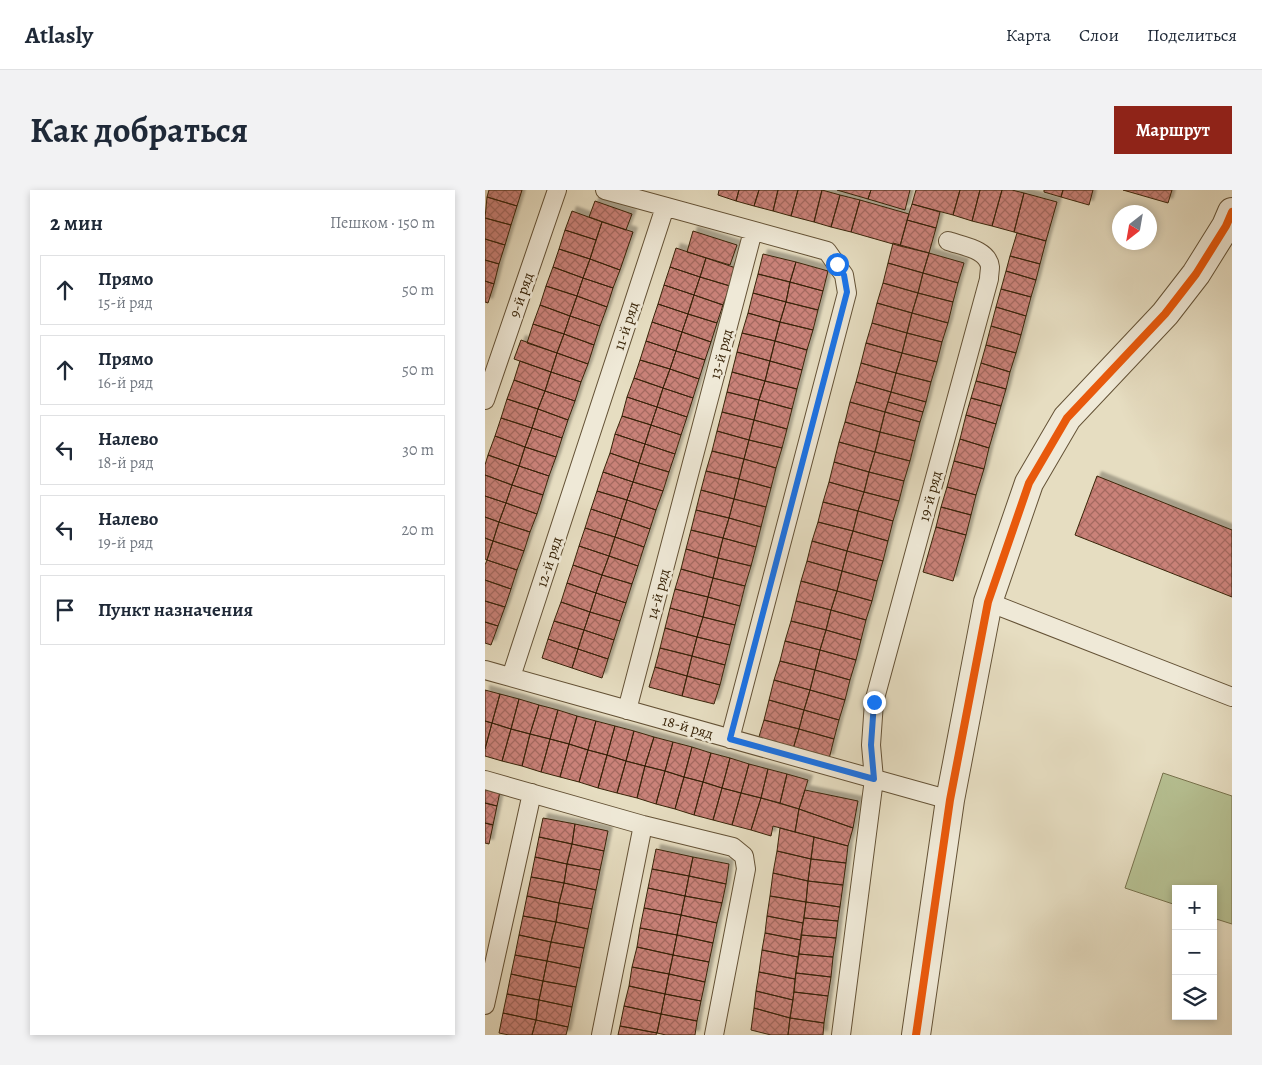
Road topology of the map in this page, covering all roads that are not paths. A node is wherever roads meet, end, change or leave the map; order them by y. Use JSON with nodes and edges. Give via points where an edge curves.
{"nodes":[{"id":1,"x":557,"y":190,"type":"edge"},
{"id":2,"x":605,"y":190,"type":"edge"},
{"id":3,"x":665,"y":207,"type":"junction"},
{"id":4,"x":1232,"y":212,"type":"edge"},
{"id":5,"x":753,"y":231,"type":"junction"},
{"id":6,"x":948,"y":241,"type":"dead end"},
{"id":7,"x":485,"y":400,"type":"edge"},
{"id":8,"x":587,"y":446,"type":"joint"},
{"id":9,"x":688,"y":478,"type":"joint"},
{"id":10,"x":988,"y":602,"type":"junction"},
{"id":11,"x":485,"y":670,"type":"edge"},
{"id":12,"x":511,"y":677,"type":"junction"},
{"id":13,"x":1232,"y":697,"type":"edge"},
{"id":14,"x":627,"y":710,"type":"junction"},
{"id":15,"x":730,"y":739,"type":"junction"},
{"id":16,"x":874,"y":779,"type":"junction"},
{"id":17,"x":485,"y":780,"type":"edge"},
{"id":18,"x":532,"y":793,"type":"junction"},
{"id":19,"x":950,"y":800,"type":"junction"},
{"id":20,"x":643,"y":825,"type":"junction"},
{"id":21,"x":485,"y":1005,"type":"edge"},
{"id":22,"x":601,"y":1035,"type":"edge"},
{"id":23,"x":714,"y":1035,"type":"edge"},
{"id":24,"x":841,"y":1035,"type":"edge"},
{"id":25,"x":916,"y":1035,"type":"edge"}],
"edges":[{"from":1,"to":7,"type":"lane","name":"9-й ряд"},
{"from":2,"to":3,"type":"lane"},
{"from":3,"to":5,"type":"lane"},
{"from":3,"to":8,"type":"lane","name":"11-й ряд"},
{"from":4,"to":10,"type":"street","via":[[1196,274],[1165,314],[1067,418],[1029,483]]},
{"from":5,"to":9,"type":"lane","name":"13-й ряд"},
{"from":5,"to":15,"type":"lane","via":[[827,251],[844,275],[847,292]]},
{"from":6,"to":16,"type":"lane","name":"19-й ряд","via":[[986,256],[990,266],[989,279],[874,702],[871,745]]},
{"from":8,"to":12,"type":"lane","name":"12-й ряд"},
{"from":9,"to":14,"type":"lane","name":"14-й ряд"},
{"from":10,"to":13,"type":"lane"},
{"from":10,"to":19,"type":"street"},
{"from":11,"to":12,"type":"lane","name":"18-й ряд"},
{"from":12,"to":14,"type":"lane","name":"18-й ряд"},
{"from":14,"to":15,"type":"lane","name":"18-й ряд"},
{"from":15,"to":16,"type":"lane","name":"18-й ряд"},
{"from":16,"to":19,"type":"lane","name":"18-й ряд"},
{"from":16,"to":24,"type":"lane"},
{"from":17,"to":18,"type":"lane"},
{"from":18,"to":20,"type":"lane"},
{"from":18,"to":21,"type":"lane"},
{"from":19,"to":25,"type":"street"},
{"from":20,"to":22,"type":"lane"},
{"from":20,"to":23,"type":"lane","via":[[733,847],[744,856],[746,869]]}]}
